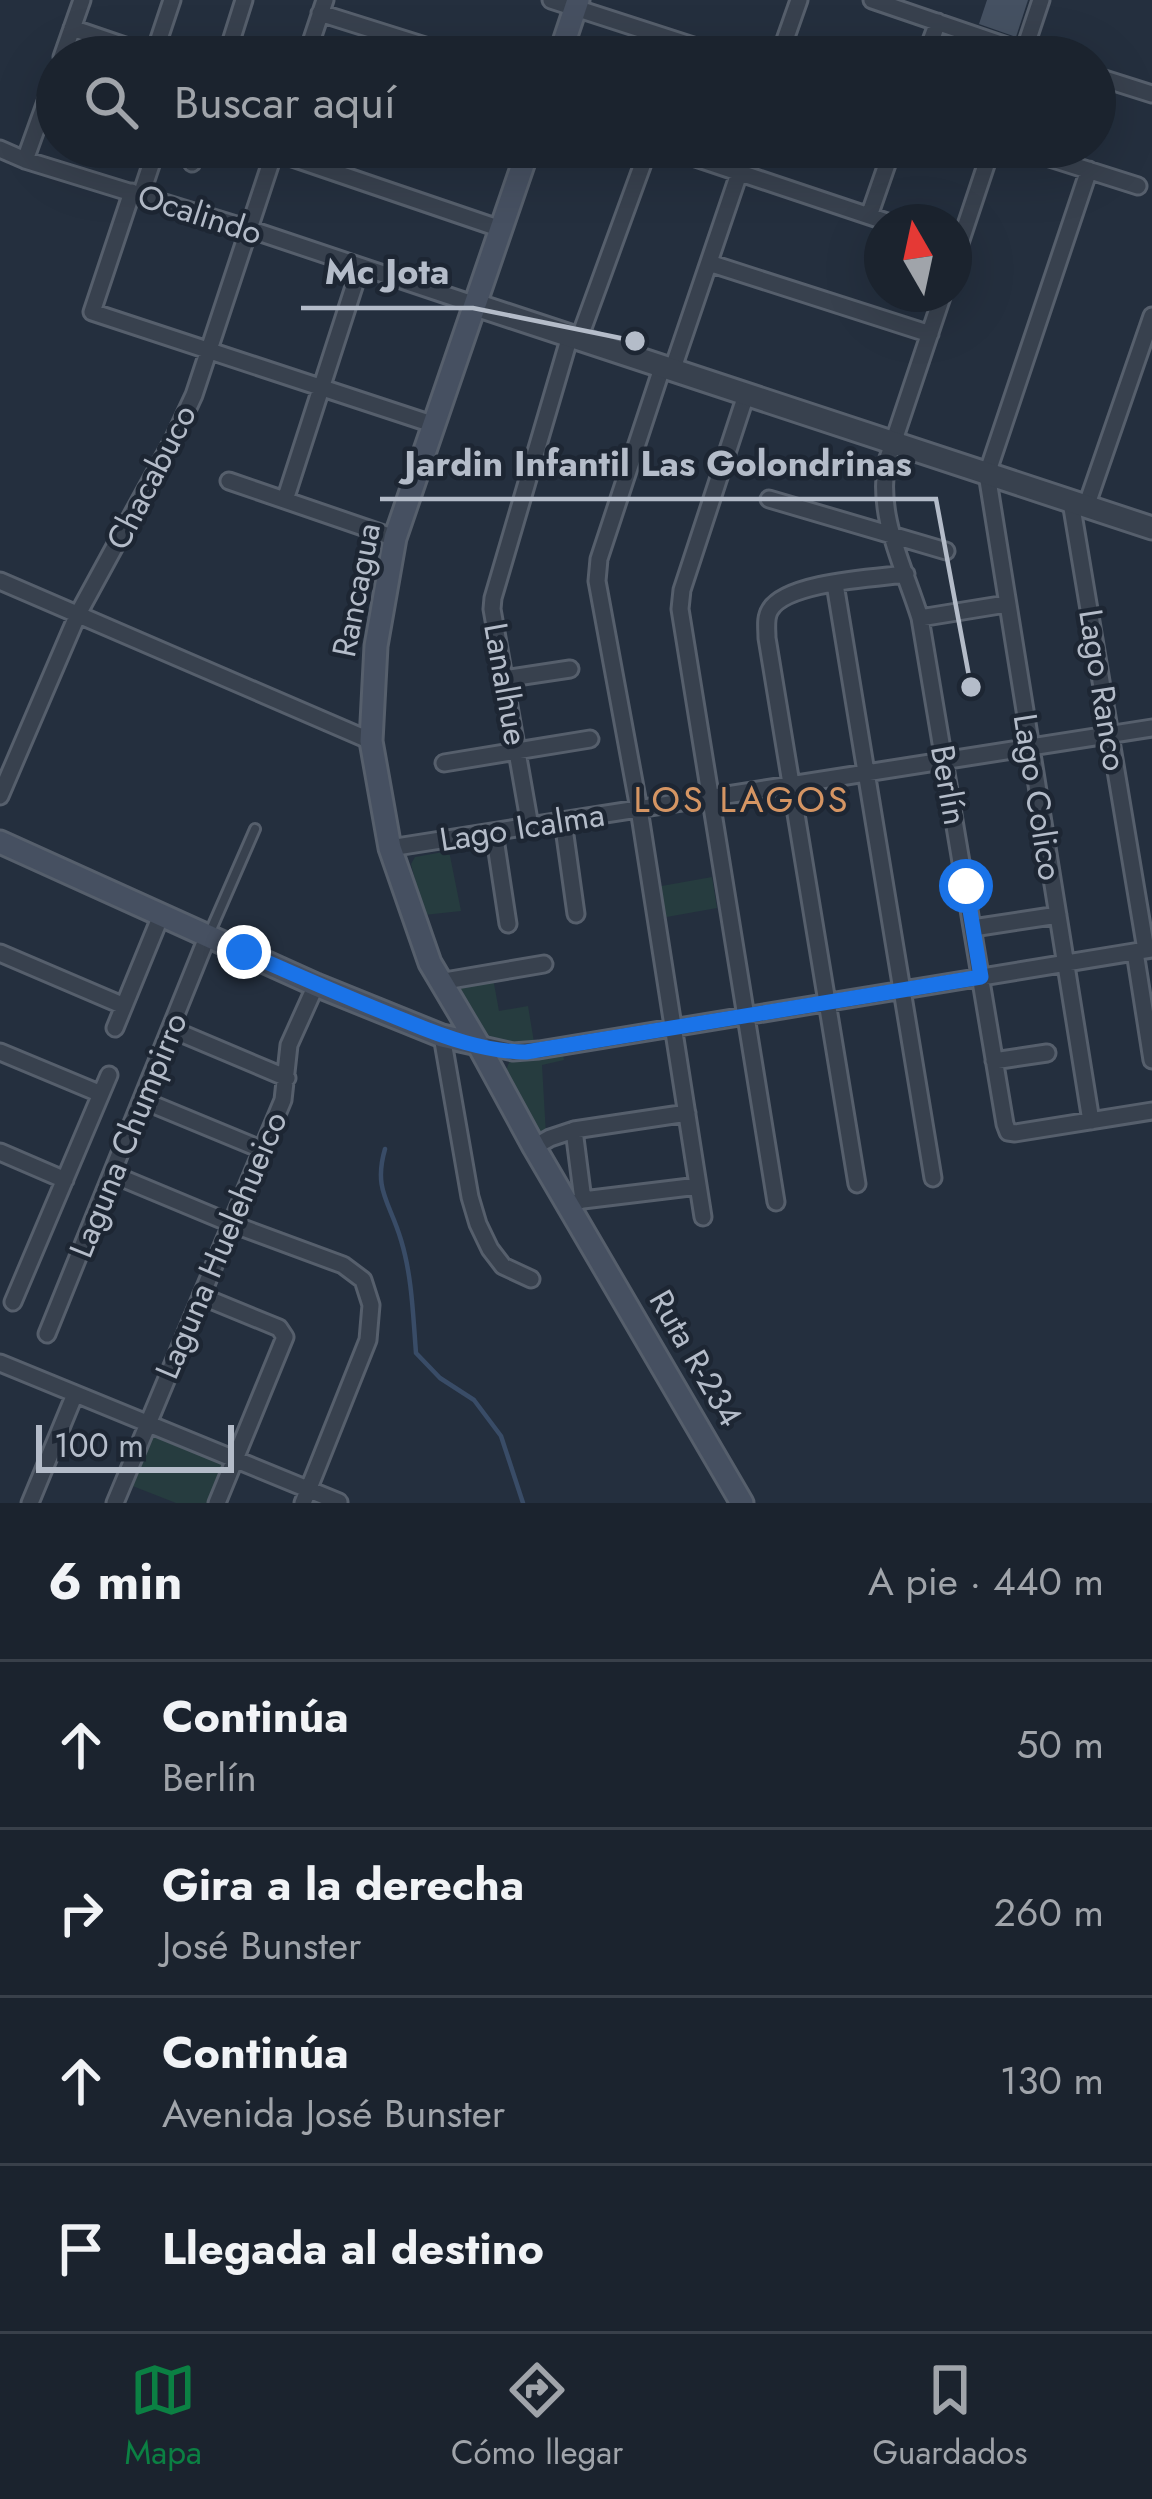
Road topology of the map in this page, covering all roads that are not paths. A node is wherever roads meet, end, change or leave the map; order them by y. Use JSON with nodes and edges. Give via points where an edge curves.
{"nodes":[{"id":1,"x":82,"y":0,"type":"edge"},
{"id":2,"x":172,"y":0,"type":"edge"},
{"id":3,"x":244,"y":0,"type":"edge"},
{"id":4,"x":550,"y":0,"type":"edge"},
{"id":5,"x":799,"y":0,"type":"edge"},
{"id":6,"x":872,"y":0,"type":"edge"},
{"id":7,"x":1041,"y":0,"type":"edge"},
{"id":8,"x":577,"y":4,"type":"edge"},
{"id":9,"x":322,"y":6,"type":"edge"},
{"id":10,"x":938,"y":22,"type":"junction"},
{"id":11,"x":72,"y":28,"type":"junction"},
{"id":12,"x":69,"y":36,"type":"edge"},
{"id":13,"x":95,"y":36,"type":"edge"},
{"id":14,"x":161,"y":36,"type":"edge"},
{"id":15,"x":233,"y":36,"type":"edge"},
{"id":16,"x":313,"y":36,"type":"edge"},
{"id":17,"x":403,"y":36,"type":"edge"},
{"id":18,"x":566,"y":36,"type":"edge"},
{"id":19,"x":668,"y":36,"type":"edge"},
{"id":20,"x":786,"y":36,"type":"edge"},
{"id":21,"x":933,"y":36,"type":"edge"},
{"id":22,"x":976,"y":36,"type":"edge"},
{"id":23,"x":1032,"y":36,"type":"edge"},
{"id":24,"x":1116,"y":83,"type":"edge"},
{"id":25,"x":1152,"y":94,"type":"edge"},
{"id":26,"x":36,"y":131,"type":"edge"},
{"id":27,"x":2,"y":156,"type":"edge"},
{"id":28,"x":26,"y":160,"type":"junction"},
{"id":29,"x":36,"y":163,"type":"edge"},
{"id":30,"x":52,"y":168,"type":"edge"},
{"id":31,"x":148,"y":168,"type":"edge"},
{"id":32,"x":269,"y":168,"type":"edge"},
{"id":33,"x":329,"y":168,"type":"edge"},
{"id":34,"x":522,"y":168,"type":"edge"},
{"id":35,"x":641,"y":168,"type":"edge"},
{"id":36,"x":728,"y":168,"type":"edge"},
{"id":37,"x":741,"y":168,"type":"edge"},
{"id":38,"x":885,"y":168,"type":"edge"},
{"id":39,"x":985,"y":168,"type":"edge"},
{"id":40,"x":1083,"y":168,"type":"edge"},
{"id":41,"x":1089,"y":170,"type":"junction"},
{"id":42,"x":740,"y":172,"type":"junction"},
{"id":43,"x":1138,"y":186,"type":"dead end"},
{"id":44,"x":136,"y":194,"type":"junction"},
{"id":45,"x":872,"y":204,"type":"edge"},
{"id":46,"x":972,"y":205,"type":"edge"},
{"id":47,"x":864,"y":215,"type":"edge"},
{"id":48,"x":249,"y":229,"type":"junction"},
{"id":49,"x":501,"y":229,"type":"junction"},
{"id":50,"x":709,"y":263,"type":"junction"},
{"id":51,"x":360,"y":268,"type":"junction"},
{"id":52,"x":476,"y":305,"type":"junction"},
{"id":53,"x":937,"y":312,"type":"edge"},
{"id":54,"x":1152,"y":316,"type":"edge"},
{"id":55,"x":930,"y":334,"type":"junction"},
{"id":56,"x":575,"y":338,"type":"junction"},
{"id":57,"x":208,"y":350,"type":"junction"},
{"id":58,"x":667,"y":369,"type":"junction"},
{"id":59,"x":321,"y":388,"type":"junction"},
{"id":60,"x":746,"y":395,"type":"junction"},
{"id":61,"x":435,"y":425,"type":"junction"},
{"id":62,"x":893,"y":443,"type":"junction"},
{"id":63,"x":986,"y":474,"type":"junction"},
{"id":64,"x":229,"y":481,"type":"dead end"},
{"id":65,"x":769,"y":499,"type":"dead end"},
{"id":66,"x":285,"y":500,"type":"junction"},
{"id":67,"x":1079,"y":504,"type":"junction"},
{"id":68,"x":1152,"y":529,"type":"edge"},
{"id":69,"x":890,"y":535,"type":"junction"},
{"id":70,"x":395,"y":538,"type":"junction"},
{"id":71,"x":946,"y":551,"type":"dead end"},
{"id":72,"x":906,"y":574,"type":"junction"},
{"id":73,"x":0,"y":581,"type":"edge"},
{"id":74,"x":835,"y":584,"type":"junction"},
{"id":75,"x":1006,"y":604,"type":"junction"},
{"id":76,"x":78,"y":614,"type":"junction"},
{"id":77,"x":920,"y":618,"type":"junction"},
{"id":78,"x":570,"y":669,"type":"dead end"},
{"id":79,"x":505,"y":679,"type":"junction"},
{"id":80,"x":1152,"y":728,"type":"edge"},
{"id":81,"x":1110,"y":734,"type":"junction"},
{"id":82,"x":590,"y":739,"type":"dead end"},
{"id":83,"x":371,"y":741,"type":"junction"},
{"id":84,"x":1030,"y":747,"type":"junction"},
{"id":85,"x":517,"y":752,"type":"junction"},
{"id":86,"x":945,"y":760,"type":"junction"},
{"id":87,"x":444,"y":763,"type":"dead end"},
{"id":88,"x":866,"y":773,"type":"junction"},
{"id":89,"x":791,"y":785,"type":"junction"},
{"id":90,"x":0,"y":796,"type":"edge"},
{"id":91,"x":711,"y":797,"type":"junction"},
{"id":92,"x":639,"y":809,"type":"junction"},
{"id":93,"x":562,"y":821,"type":"junction"},
{"id":94,"x":530,"y":826,"type":"junction"},
{"id":95,"x":255,"y":829,"type":"dead end"},
{"id":96,"x":494,"y":832,"type":"junction"},
{"id":97,"x":0,"y":842,"type":"edge"},
{"id":98,"x":390,"y":848,"type":"junction"},
{"id":99,"x":161,"y":913,"type":"junction"},
{"id":100,"x":576,"y":914,"type":"dead end"},
{"id":101,"x":1058,"y":915,"type":"junction"},
{"id":102,"x":508,"y":924,"type":"dead end"},
{"id":103,"x":973,"y":928,"type":"junction"},
{"id":104,"x":208,"y":935,"type":"junction"},
{"id":105,"x":1144,"y":950,"type":"edge"},
{"id":106,"x":0,"y":953,"type":"edge"},
{"id":107,"x":1065,"y":963,"type":"junction"},
{"id":108,"x":544,"y":964,"type":"dead end"},
{"id":109,"x":435,"y":972,"type":"junction"},
{"id":110,"x":981,"y":977,"type":"junction"},
{"id":111,"x":316,"y":985,"type":"junction"},
{"id":112,"x":902,"y":990,"type":"junction"},
{"id":113,"x":827,"y":1002,"type":"junction"},
{"id":114,"x":124,"y":1006,"type":"junction"},
{"id":115,"x":745,"y":1016,"type":"junction"},
{"id":116,"x":409,"y":1022,"type":"junction"},
{"id":117,"x":115,"y":1028,"type":"dead end"},
{"id":118,"x":673,"y":1028,"type":"junction"},
{"id":119,"x":171,"y":1030,"type":"junction"},
{"id":120,"x":442,"y":1036,"type":"junction"},
{"id":121,"x":1150,"y":1036,"type":"edge"},
{"id":122,"x":478,"y":1044,"type":"junction"},
{"id":123,"x":0,"y":1052,"type":"edge"},
{"id":124,"x":1048,"y":1053,"type":"dead end"},
{"id":125,"x":1152,"y":1060,"type":"edge"},
{"id":126,"x":994,"y":1061,"type":"junction"},
{"id":127,"x":109,"y":1075,"type":"dead end"},
{"id":128,"x":287,"y":1078,"type":"junction"},
{"id":129,"x":101,"y":1094,"type":"junction"},
{"id":130,"x":142,"y":1100,"type":"junction"},
{"id":131,"x":1152,"y":1111,"type":"edge"},
{"id":132,"x":687,"y":1113,"type":"junction"},
{"id":133,"x":1091,"y":1121,"type":"junction"},
{"id":134,"x":574,"y":1130,"type":"junction"},
{"id":135,"x":533,"y":1147,"type":"junction"},
{"id":136,"x":263,"y":1150,"type":"junction"},
{"id":137,"x":0,"y":1153,"type":"edge"},
{"id":138,"x":112,"y":1174,"type":"junction"},
{"id":139,"x":933,"y":1178,"type":"dead end"},
{"id":140,"x":65,"y":1180,"type":"junction"},
{"id":141,"x":857,"y":1184,"type":"dead end"},
{"id":142,"x":698,"y":1186,"type":"junction"},
{"id":143,"x":582,"y":1202,"type":"junction"},
{"id":144,"x":776,"y":1202,"type":"dead end"},
{"id":145,"x":703,"y":1216,"type":"dead end"},
{"id":146,"x":232,"y":1224,"type":"junction"},
{"id":147,"x":531,"y":1279,"type":"dead end"},
{"id":148,"x":201,"y":1296,"type":"junction"},
{"id":149,"x":13,"y":1302,"type":"dead end"},
{"id":150,"x":47,"y":1334,"type":"dead end"},
{"id":151,"x":0,"y":1363,"type":"edge"},
{"id":152,"x":75,"y":1394,"type":"junction"},
{"id":153,"x":146,"y":1424,"type":"junction"},
{"id":154,"x":235,"y":1461,"type":"junction"},
{"id":155,"x":306,"y":1497,"type":"edge"},
{"id":156,"x":338,"y":1502,"type":"edge"},
{"id":157,"x":30,"y":1503,"type":"edge"},
{"id":158,"x":115,"y":1503,"type":"edge"},
{"id":159,"x":218,"y":1503,"type":"edge"},
{"id":160,"x":742,"y":1503,"type":"edge"}],
"edges":[{"from":1,"to":11,"type":"street"},
{"from":2,"to":14,"type":"street"},
{"from":3,"to":15,"type":"street"},
{"from":4,"to":8,"type":"street"},
{"from":5,"to":20,"type":"street"},
{"from":6,"to":10,"type":"street"},
{"from":7,"to":23,"type":"street"},
{"from":8,"to":18,"type":"main road"},
{"from":8,"to":19,"type":"street"},
{"from":9,"to":16,"type":"street"},
{"from":9,"to":17,"type":"street"},
{"from":10,"to":21,"type":"street"},
{"from":10,"to":22,"type":"street"},
{"from":11,"to":12,"type":"street"},
{"from":11,"to":13,"type":"street"},
{"from":24,"to":25,"type":"street"},
{"from":26,"to":28,"type":"street"},
{"from":27,"to":28,"type":"street","name":"Ocalindo"},
{"from":28,"to":29,"type":"street","name":"Ocalindo"},
{"from":30,"to":44,"type":"street","name":"Ocalindo"},
{"from":31,"to":44,"type":"street"},
{"from":32,"to":48,"type":"street","name":"Chacabuco"},
{"from":33,"to":49,"type":"street"},
{"from":34,"to":49,"type":"main road","name":"Rancagua"},
{"from":35,"to":56,"type":"street","name":"Lanalhue"},
{"from":36,"to":42,"type":"street"},
{"from":37,"to":42,"type":"street"},
{"from":38,"to":45,"type":"street"},
{"from":39,"to":46,"type":"street"},
{"from":40,"to":41,"type":"street"},
{"from":41,"to":43,"type":"street"},
{"from":41,"to":63,"type":"street"},
{"from":42,"to":47,"type":"street"},
{"from":42,"to":50,"type":"street"},
{"from":44,"to":48,"type":"street","name":"Ocalindo"},
{"from":44,"to":57,"type":"street","via":[[92,312]]},
{"from":48,"to":51,"type":"street","name":"Ocalindo"},
{"from":48,"to":57,"type":"street","name":"Chacabuco"},
{"from":49,"to":52,"type":"main road","name":"Rancagua"},
{"from":50,"to":55,"type":"street"},
{"from":50,"to":58,"type":"street"},
{"from":51,"to":52,"type":"street","name":"Ocalindo"},
{"from":51,"to":59,"type":"street"},
{"from":52,"to":56,"type":"street","name":"Ocalindo"},
{"from":52,"to":61,"type":"main road","name":"Rancagua"},
{"from":53,"to":55,"type":"street","name":"Berlín"},
{"from":54,"to":67,"type":"street"},
{"from":55,"to":62,"type":"street","name":"Berlín"},
{"from":56,"to":58,"type":"street","name":"Ocalindo"},
{"from":56,"to":79,"type":"street","name":"Lanalhue","via":[[494,598]]},
{"from":57,"to":59,"type":"street"},
{"from":57,"to":76,"type":"street","name":"Chacabuco","via":[[174,438]]},
{"from":58,"to":60,"type":"street","name":"Ocalindo"},
{"from":58,"to":92,"type":"street","via":[[597,581]]},
{"from":59,"to":61,"type":"street"},
{"from":59,"to":66,"type":"street"},
{"from":60,"to":62,"type":"street","name":"Ocalindo"},
{"from":60,"to":91,"type":"street","via":[[680,598]]},
{"from":61,"to":70,"type":"main road","name":"Rancagua"},
{"from":62,"to":63,"type":"street","name":"Ocalindo"},
{"from":62,"to":69,"type":"street","name":"Berlín","via":[[884,480]]},
{"from":63,"to":67,"type":"street","name":"Ocalindo"},
{"from":63,"to":75,"type":"street","name":"Lago Colico"},
{"from":64,"to":66,"type":"street"},
{"from":65,"to":69,"type":"street"},
{"from":66,"to":70,"type":"street"},
{"from":67,"to":68,"type":"street","name":"Ocalindo"},
{"from":67,"to":81,"type":"street","name":"Lago Ranco"},
{"from":69,"to":71,"type":"street"},
{"from":69,"to":72,"type":"street","name":"Berlín"},
{"from":70,"to":83,"type":"main road","name":"Rancagua","via":[[376,646]]},
{"from":72,"to":74,"type":"street"},
{"from":72,"to":77,"type":"street","name":"Berlín"},
{"from":73,"to":76,"type":"street"},
{"from":74,"to":88,"type":"street"},
{"from":74,"to":89,"type":"street","via":[[785,596],[767,619]]},
{"from":75,"to":77,"type":"street"},
{"from":75,"to":84,"type":"street","name":"Lago Colico"},
{"from":76,"to":83,"type":"street"},
{"from":76,"to":90,"type":"street","name":"Chacabuco"},
{"from":77,"to":86,"type":"street","name":"Berlín"},
{"from":78,"to":79,"type":"street"},
{"from":79,"to":85,"type":"street","name":"Lanalhue"},
{"from":80,"to":81,"type":"street","name":"Lago Icalma"},
{"from":81,"to":84,"type":"street","name":"Lago Icalma"},
{"from":81,"to":105,"type":"street","name":"Lago Ranco"},
{"from":82,"to":85,"type":"street"},
{"from":83,"to":98,"type":"main road","name":"Rancagua"},
{"from":84,"to":86,"type":"street","name":"Lago Icalma"},
{"from":84,"to":101,"type":"street","name":"Lago Colico"},
{"from":85,"to":87,"type":"street"},
{"from":85,"to":94,"type":"street","name":"Lanalhue"},
{"from":86,"to":88,"type":"street","name":"Lago Icalma"},
{"from":86,"to":103,"type":"street","name":"Berlín"},
{"from":88,"to":89,"type":"street","name":"Lago Icalma"},
{"from":88,"to":112,"type":"street"},
{"from":89,"to":91,"type":"street","name":"Lago Icalma"},
{"from":89,"to":113,"type":"street"},
{"from":91,"to":92,"type":"street","name":"Lago Icalma"},
{"from":91,"to":115,"type":"street"},
{"from":92,"to":93,"type":"street","name":"Lago Icalma"},
{"from":92,"to":118,"type":"street"},
{"from":93,"to":94,"type":"street","name":"Lago Icalma"},
{"from":93,"to":100,"type":"street"},
{"from":94,"to":96,"type":"street","name":"Lago Icalma"},
{"from":95,"to":104,"type":"lane"},
{"from":96,"to":98,"type":"street","name":"Lago Icalma"},
{"from":96,"to":102,"type":"street"},
{"from":97,"to":99,"type":"main road"},
{"from":98,"to":109,"type":"main road","name":"Rancagua"},
{"from":99,"to":104,"type":"main road"},
{"from":99,"to":114,"type":"street"},
{"from":101,"to":103,"type":"street"},
{"from":101,"to":107,"type":"street","name":"Lago Colico"},
{"from":103,"to":110,"type":"street","name":"Berlín"},
{"from":104,"to":111,"type":"main road"},
{"from":104,"to":119,"type":"street","name":"Laguna Chumpirro"},
{"from":105,"to":107,"type":"street"},
{"from":105,"to":121,"type":"street","name":"Lago Ranco"},
{"from":106,"to":114,"type":"street"},
{"from":107,"to":110,"type":"street"},
{"from":107,"to":133,"type":"street","name":"Lago Colico"},
{"from":108,"to":109,"type":"street"},
{"from":109,"to":116,"type":"main road","via":[[431,1009]]},
{"from":109,"to":122,"type":"main road","name":"Rancagua"},
{"from":110,"to":112,"type":"street"},
{"from":110,"to":126,"type":"street","name":"Berlín"},
{"from":111,"to":116,"type":"main road"},
{"from":111,"to":128,"type":"street","name":"Laguna Huelehueico","via":[[290,1045]]},
{"from":112,"to":113,"type":"street"},
{"from":112,"to":139,"type":"street"},
{"from":113,"to":115,"type":"street"},
{"from":113,"to":141,"type":"street"},
{"from":114,"to":117,"type":"street"},
{"from":115,"to":118,"type":"street"},
{"from":115,"to":144,"type":"street"},
{"from":116,"to":120,"type":"main road"},
{"from":118,"to":122,"type":"street","via":[[526,1052]]},
{"from":118,"to":132,"type":"street"},
{"from":119,"to":128,"type":"street"},
{"from":119,"to":130,"type":"street","name":"Laguna Chumpirro"},
{"from":120,"to":122,"type":"main road"},
{"from":120,"to":147,"type":"street","via":[[478,1224],[503,1266]]},
{"from":121,"to":125,"type":"street","name":"Lago Ranco"},
{"from":122,"to":135,"type":"main road","name":"Rancagua"},
{"from":123,"to":129,"type":"street"},
{"from":124,"to":126,"type":"street"},
{"from":126,"to":133,"type":"street","name":"Berlín","via":[[1008,1132]]},
{"from":127,"to":129,"type":"street"},
{"from":128,"to":136,"type":"street","name":"Laguna Huelehueico"},
{"from":129,"to":140,"type":"street"},
{"from":130,"to":136,"type":"street"},
{"from":130,"to":138,"type":"street","name":"Laguna Chumpirro"},
{"from":131,"to":133,"type":"street"},
{"from":132,"to":134,"type":"street"},
{"from":132,"to":142,"type":"street"},
{"from":134,"to":135,"type":"street"},
{"from":134,"to":143,"type":"street"},
{"from":135,"to":143,"type":"main road","name":"Ruta R-234"},
{"from":136,"to":146,"type":"street","name":"Laguna Huelehueico"},
{"from":137,"to":140,"type":"street"},
{"from":138,"to":146,"type":"street"},
{"from":138,"to":150,"type":"street","name":"Laguna Chumpirro"},
{"from":140,"to":149,"type":"street"},
{"from":142,"to":143,"type":"street"},
{"from":142,"to":145,"type":"street"},
{"from":143,"to":160,"type":"main road","name":"Ruta R-234","via":[[592,1246]]},
{"from":146,"to":148,"type":"street","name":"Laguna Huelehueico"},
{"from":146,"to":155,"type":"street","via":[[343,1265],[370,1297],[368,1340]]},
{"from":148,"to":153,"type":"street","name":"Laguna Huelehueico"},
{"from":148,"to":154,"type":"street","via":[[285,1334]]},
{"from":151,"to":152,"type":"street"},
{"from":152,"to":153,"type":"street"},
{"from":152,"to":157,"type":"street"},
{"from":153,"to":154,"type":"street"},
{"from":153,"to":158,"type":"street","name":"Laguna Huelehueico"},
{"from":154,"to":155,"type":"street"},
{"from":154,"to":159,"type":"street"},
{"from":155,"to":156,"type":"street"}]}
